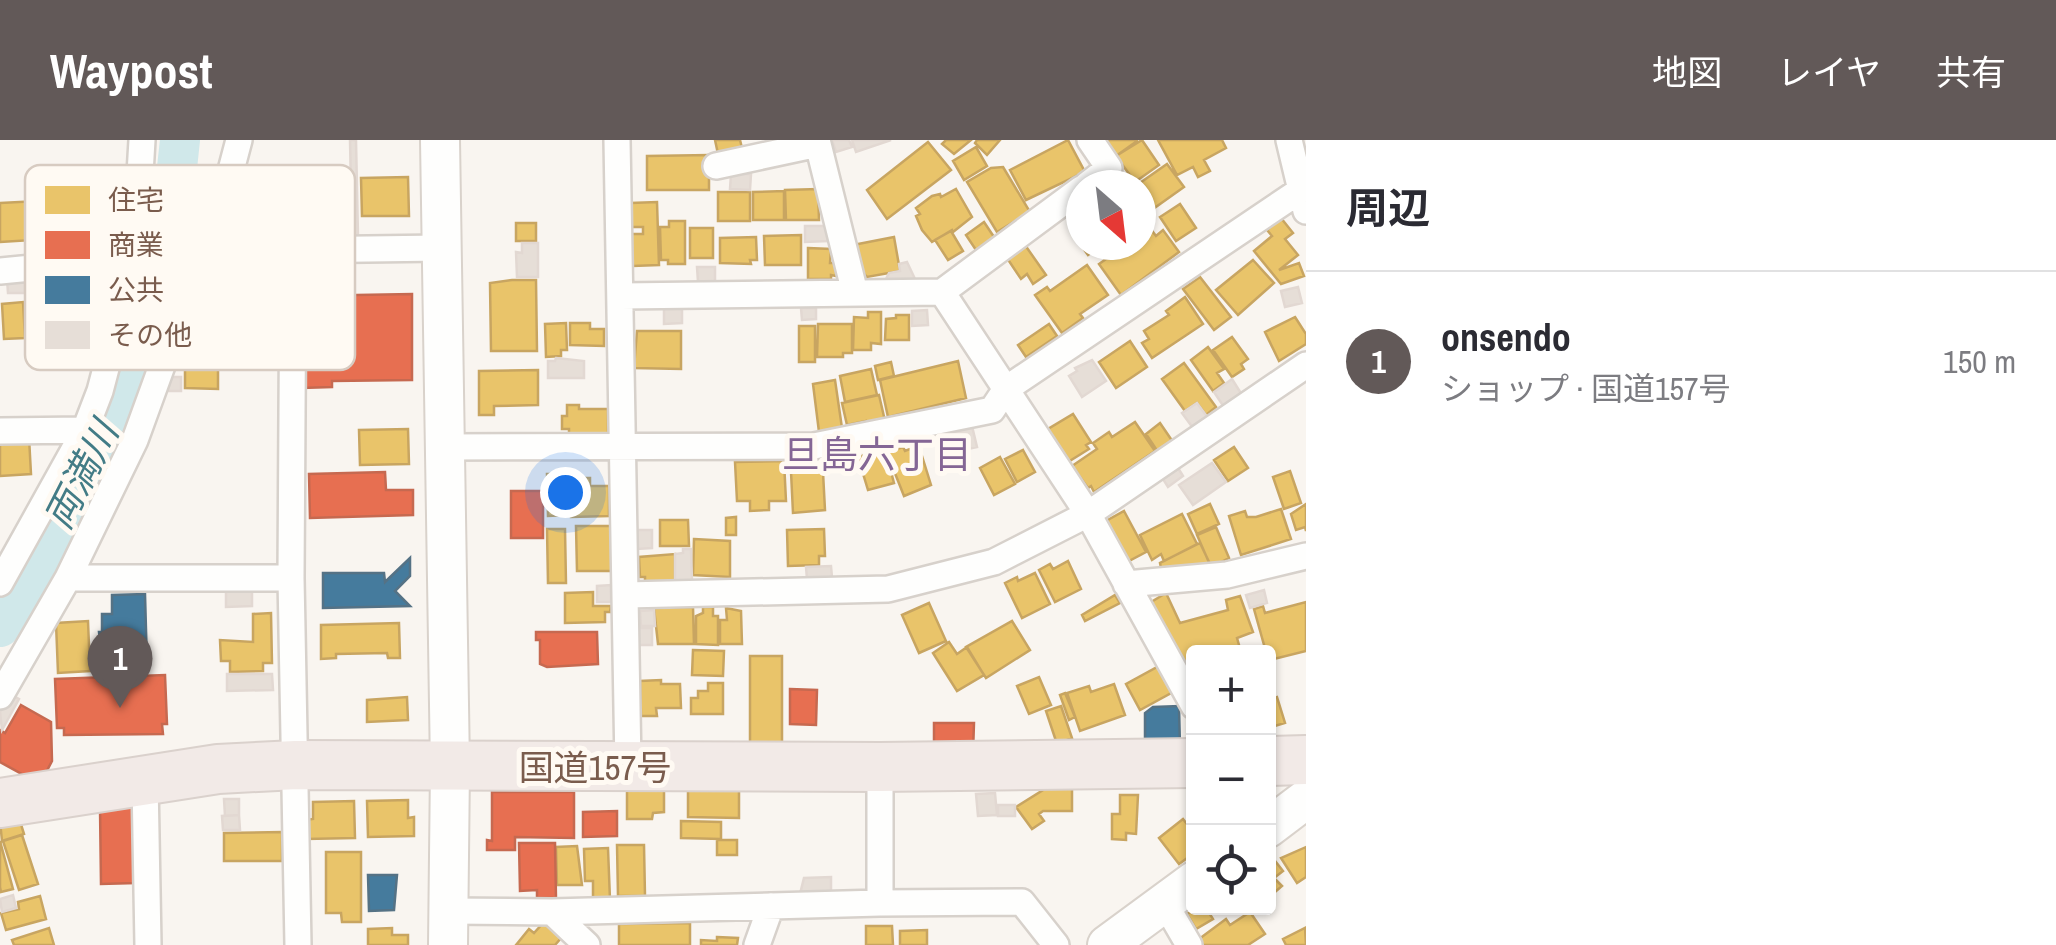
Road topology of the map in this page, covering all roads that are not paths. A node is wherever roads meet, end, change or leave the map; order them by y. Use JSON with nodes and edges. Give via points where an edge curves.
{"nodes":[{"id":1,"x":142,"y":140,"type":"edge"},
{"id":2,"x":239,"y":140,"type":"edge"},
{"id":3,"x":440,"y":140,"type":"edge"},
{"id":4,"x":617,"y":140,"type":"edge"},
{"id":5,"x":1090,"y":140,"type":"edge"},
{"id":6,"x":1289,"y":140,"type":"edge"},
{"id":7,"x":818,"y":142,"type":"edge"},
{"id":8,"x":141,"y":165,"type":"edge"},
{"id":9,"x":232,"y":165,"type":"edge"},
{"id":10,"x":716,"y":166,"type":"dead end"},
{"id":11,"x":1106,"y":170,"type":"edge"},
{"id":12,"x":1066,"y":200,"type":"edge"},
{"id":13,"x":1303,"y":200,"type":"edge"},
{"id":14,"x":442,"y":248,"type":"junction"},
{"id":15,"x":355,"y":249,"type":"edge"},
{"id":16,"x":25,"y":269,"type":"edge"},
{"id":17,"x":0,"y":271,"type":"edge"},
{"id":18,"x":942,"y":292,"type":"junction"},
{"id":19,"x":855,"y":293,"type":"junction"},
{"id":20,"x":621,"y":296,"type":"junction"},
{"id":21,"x":1306,"y":365,"type":"edge"},
{"id":22,"x":106,"y":370,"type":"edge"},
{"id":23,"x":160,"y":370,"type":"edge"},
{"id":24,"x":292,"y":370,"type":"edge"},
{"id":25,"x":1006,"y":389,"type":"junction"},
{"id":26,"x":85,"y":430,"type":"junction"},
{"id":27,"x":0,"y":431,"type":"edge"},
{"id":28,"x":443,"y":447,"type":"junction"},
{"id":29,"x":624,"y":448,"type":"junction"},
{"id":30,"x":1088,"y":514,"type":"junction"},
{"id":31,"x":1306,"y":556,"type":"edge"},
{"id":32,"x":68,"y":578,"type":"junction"},
{"id":33,"x":291,"y":578,"type":"junction"},
{"id":34,"x":0,"y":584,"type":"edge"},
{"id":35,"x":1126,"y":584,"type":"junction"},
{"id":36,"x":626,"y":595,"type":"junction"},
{"id":37,"x":1186,"y":692,"type":"edge"},
{"id":38,"x":0,"y":696,"type":"edge"},
{"id":39,"x":1306,"y":760,"type":"edge"},
{"id":40,"x":1276,"y":761,"type":"edge"},
{"id":41,"x":1186,"y":763,"type":"edge"},
{"id":42,"x":296,"y":765,"type":"junction"},
{"id":43,"x":628,"y":766,"type":"junction"},
{"id":44,"x":450,"y":767,"type":"junction"},
{"id":45,"x":880,"y":767,"type":"junction"},
{"id":46,"x":145,"y":782,"type":"junction"},
{"id":47,"x":1306,"y":800,"type":"edge"},
{"id":48,"x":0,"y":803,"type":"edge"},
{"id":49,"x":1272,"y":825,"type":"edge"},
{"id":50,"x":1179,"y":892,"type":"edge"},
{"id":51,"x":880,"y":904,"type":"junction"},
{"id":52,"x":771,"y":906,"type":"junction"},
{"id":53,"x":552,"y":912,"type":"junction"},
{"id":54,"x":448,"y":928,"type":"edge"},
{"id":55,"x":148,"y":945,"type":"edge"},
{"id":56,"x":298,"y":945,"type":"edge"},
{"id":57,"x":587,"y":945,"type":"edge"},
{"id":58,"x":757,"y":945,"type":"edge"},
{"id":59,"x":1056,"y":945,"type":"edge"},
{"id":60,"x":1107,"y":945,"type":"edge"},
{"id":61,"x":1189,"y":945,"type":"edge"}],
"edges":[{"from":1,"to":8,"type":"street"},
{"from":2,"to":9,"type":"street"},
{"from":3,"to":14,"type":"street"},
{"from":4,"to":20,"type":"street"},
{"from":5,"to":11,"type":"street"},
{"from":6,"to":13,"type":"street"},
{"from":7,"to":10,"type":"street"},
{"from":7,"to":19,"type":"street"},
{"from":12,"to":18,"type":"street"},
{"from":13,"to":25,"type":"street"},
{"from":14,"to":15,"type":"street"},
{"from":14,"to":28,"type":"street"},
{"from":16,"to":17,"type":"street"},
{"from":18,"to":19,"type":"street"},
{"from":18,"to":25,"type":"street"},
{"from":19,"to":20,"type":"street"},
{"from":20,"to":29,"type":"street"},
{"from":21,"to":30,"type":"street"},
{"from":22,"to":26,"type":"street"},
{"from":23,"to":32,"type":"street","via":[[135,440]]},
{"from":24,"to":33,"type":"street"},
{"from":25,"to":29,"type":"street","via":[[992,410],[814,446]]},
{"from":25,"to":30,"type":"street"},
{"from":26,"to":27,"type":"street"},
{"from":26,"to":34,"type":"street"},
{"from":28,"to":29,"type":"street"},
{"from":28,"to":44,"type":"street"},
{"from":29,"to":36,"type":"street"},
{"from":30,"to":35,"type":"street"},
{"from":30,"to":36,"type":"street","via":[[994,562],[888,589]]},
{"from":31,"to":35,"type":"street","via":[[1227,575]]},
{"from":32,"to":33,"type":"street"},
{"from":32,"to":38,"type":"street"},
{"from":33,"to":42,"type":"street"},
{"from":35,"to":37,"type":"street"},
{"from":36,"to":43,"type":"street"},
{"from":39,"to":40,"type":"highway"},
{"from":41,"to":45,"type":"highway","name":"国道157号"},
{"from":42,"to":44,"type":"highway","name":"国道157号"},
{"from":42,"to":46,"type":"highway","name":"国道157号","via":[[218,768]]},
{"from":42,"to":56,"type":"street"},
{"from":43,"to":44,"type":"highway","name":"国道157号"},
{"from":43,"to":45,"type":"highway","name":"国道157号"},
{"from":44,"to":54,"type":"street"},
{"from":45,"to":51,"type":"street"},
{"from":46,"to":48,"type":"highway","name":"国道157号"},
{"from":46,"to":55,"type":"street"},
{"from":47,"to":49,"type":"street"},
{"from":50,"to":60,"type":"street"},
{"from":50,"to":61,"type":"street"},
{"from":51,"to":52,"type":"street"},
{"from":51,"to":59,"type":"street","via":[[1022,902]]},
{"from":52,"to":53,"type":"street"},
{"from":52,"to":58,"type":"street"},
{"from":53,"to":54,"type":"street"},
{"from":53,"to":57,"type":"street"}]}
